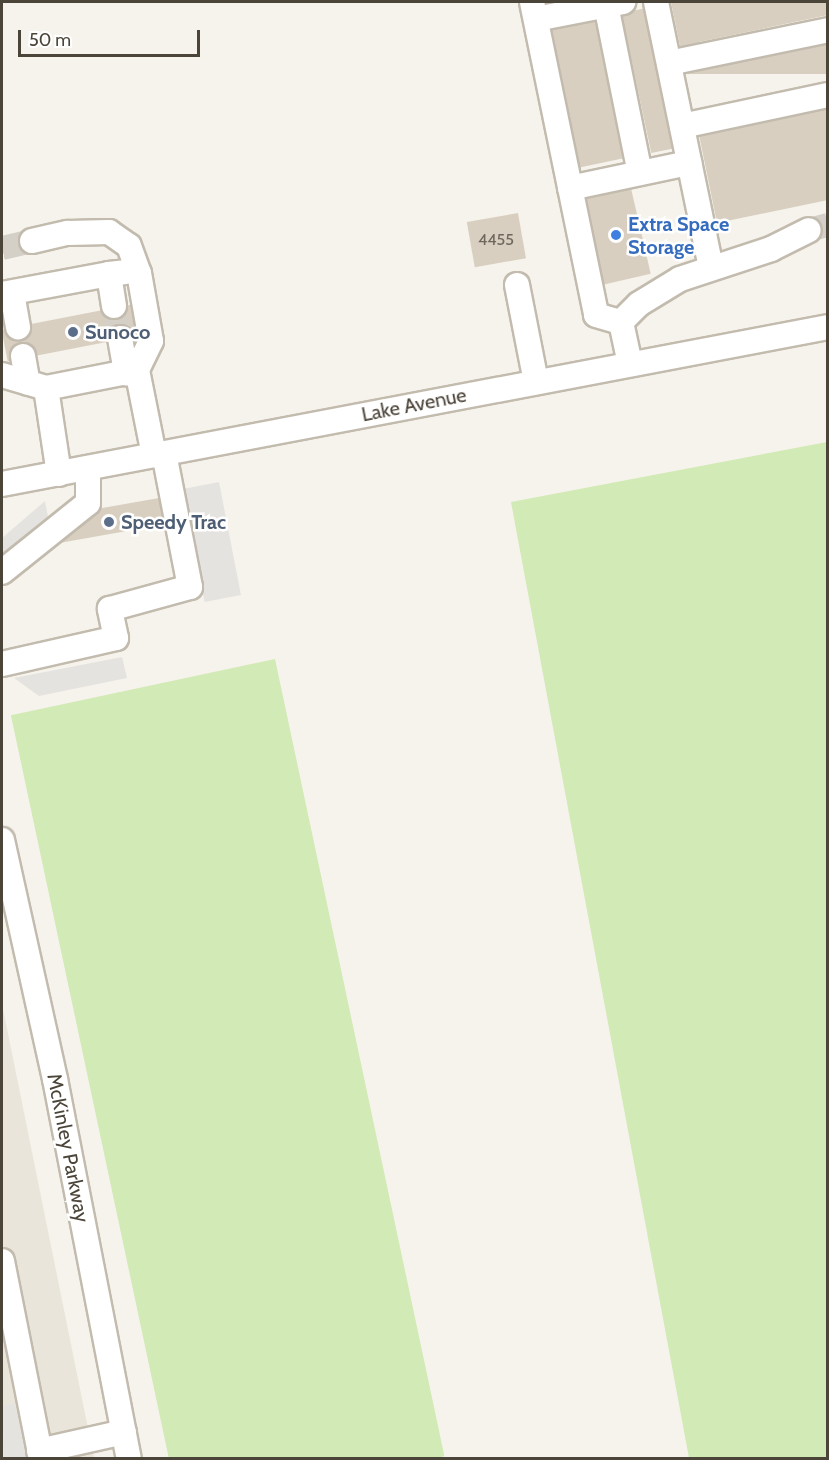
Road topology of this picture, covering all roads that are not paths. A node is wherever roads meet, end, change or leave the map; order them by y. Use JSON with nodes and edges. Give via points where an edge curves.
{"nodes":[{"id":1,"x":656,"y":2,"type":"edge"},
{"id":2,"x":615,"y":3,"type":"edge"},
{"id":3,"x":534,"y":10,"type":"edge"},
{"id":4,"x":828,"y":30,"type":"edge"},
{"id":5,"x":669,"y":63,"type":"junction"},
{"id":6,"x":828,"y":95,"type":"edge"},
{"id":7,"x":682,"y":126,"type":"junction"},
{"id":8,"x":689,"y":163,"type":"junction"},
{"id":9,"x":640,"y":173,"type":"junction"},
{"id":10,"x":570,"y":188,"type":"junction"},
{"id":11,"x":809,"y":230,"type":"tunnel mouth"},
{"id":12,"x":32,"y":241,"type":"tunnel mouth"},
{"id":13,"x":711,"y":268,"type":"junction"},
{"id":14,"x":138,"y":270,"type":"junction"},
{"id":15,"x":109,"y":274,"type":"junction"},
{"id":16,"x":517,"y":285,"type":"dead end"},
{"id":17,"x":7,"y":293,"type":"edge"},
{"id":18,"x":114,"y":306,"type":"tunnel mouth"},
{"id":19,"x":621,"y":322,"type":"junction"},
{"id":20,"x":18,"y":327,"type":"dead end"},
{"id":21,"x":828,"y":327,"type":"edge"},
{"id":22,"x":120,"y":338,"type":"tunnel mouth"},
{"id":23,"x":23,"y":356,"type":"dead end"},
{"id":24,"x":630,"y":364,"type":"junction"},
{"id":25,"x":131,"y":372,"type":"junction"},
{"id":26,"x":2,"y":375,"type":"edge"},
{"id":27,"x":536,"y":382,"type":"junction"},
{"id":28,"x":37,"y":385,"type":"junction"},
{"id":29,"x":159,"y":454,"type":"junction"},
{"id":30,"x":88,"y":468,"type":"junction"},
{"id":31,"x":59,"y":474,"type":"junction"},
{"id":32,"x":2,"y":484,"type":"edge"},
{"id":33,"x":2,"y":572,"type":"edge"},
{"id":34,"x":2,"y":664,"type":"edge"},
{"id":35,"x":2,"y":840,"type":"edge"},
{"id":36,"x":3,"y":1275,"type":"edge"},
{"id":37,"x":123,"y":1432,"type":"junction"},
{"id":38,"x":40,"y":1455,"type":"edge"},
{"id":39,"x":129,"y":1458,"type":"edge"}],
"edges":[{"from":1,"to":5,"type":"street"},
{"from":2,"to":3,"type":"street"},
{"from":2,"to":9,"type":"street"},
{"from":3,"to":10,"type":"street"},
{"from":4,"to":5,"type":"street"},
{"from":5,"to":7,"type":"street"},
{"from":6,"to":7,"type":"street"},
{"from":7,"to":8,"type":"street"},
{"from":8,"to":9,"type":"street"},
{"from":8,"to":13,"type":"street"},
{"from":9,"to":10,"type":"street"},
{"from":10,"to":19,"type":"street","via":[[596,315]]},
{"from":11,"to":13,"type":"street","via":[[771,249]]},
{"from":12,"to":14,"type":"street","via":[[68,233],[109,232],[129,246]]},
{"from":13,"to":19,"type":"street","via":[[659,290]]},
{"from":14,"to":15,"type":"street"},
{"from":14,"to":25,"type":"street","via":[[151,341]]},
{"from":15,"to":17,"type":"street"},
{"from":15,"to":18,"type":"street"},
{"from":16,"to":27,"type":"street"},
{"from":17,"to":20,"type":"street"},
{"from":19,"to":24,"type":"street"},
{"from":21,"to":24,"type":"street","name":"Lake Avenue"},
{"from":22,"to":25,"type":"street"},
{"from":23,"to":28,"type":"street"},
{"from":24,"to":27,"type":"street","name":"Lake Avenue"},
{"from":25,"to":28,"type":"street"},
{"from":25,"to":29,"type":"street"},
{"from":26,"to":28,"type":"street"},
{"from":27,"to":29,"type":"street","name":"Lake Avenue"},
{"from":28,"to":31,"type":"street"},
{"from":29,"to":30,"type":"street","name":"Lake Avenue"},
{"from":29,"to":34,"type":"street","via":[[190,587],[110,609],[116,638]]},
{"from":30,"to":31,"type":"street","name":"Lake Avenue"},
{"from":30,"to":33,"type":"street","via":[[88,503]]},
{"from":31,"to":32,"type":"street","name":"Lake Avenue"},
{"from":35,"to":37,"type":"street","name":"McKinley Parkway","via":[[55,1079]]},
{"from":36,"to":38,"type":"street"},
{"from":37,"to":38,"type":"street"},
{"from":37,"to":39,"type":"street","name":"McKinley Parkway"}]}
